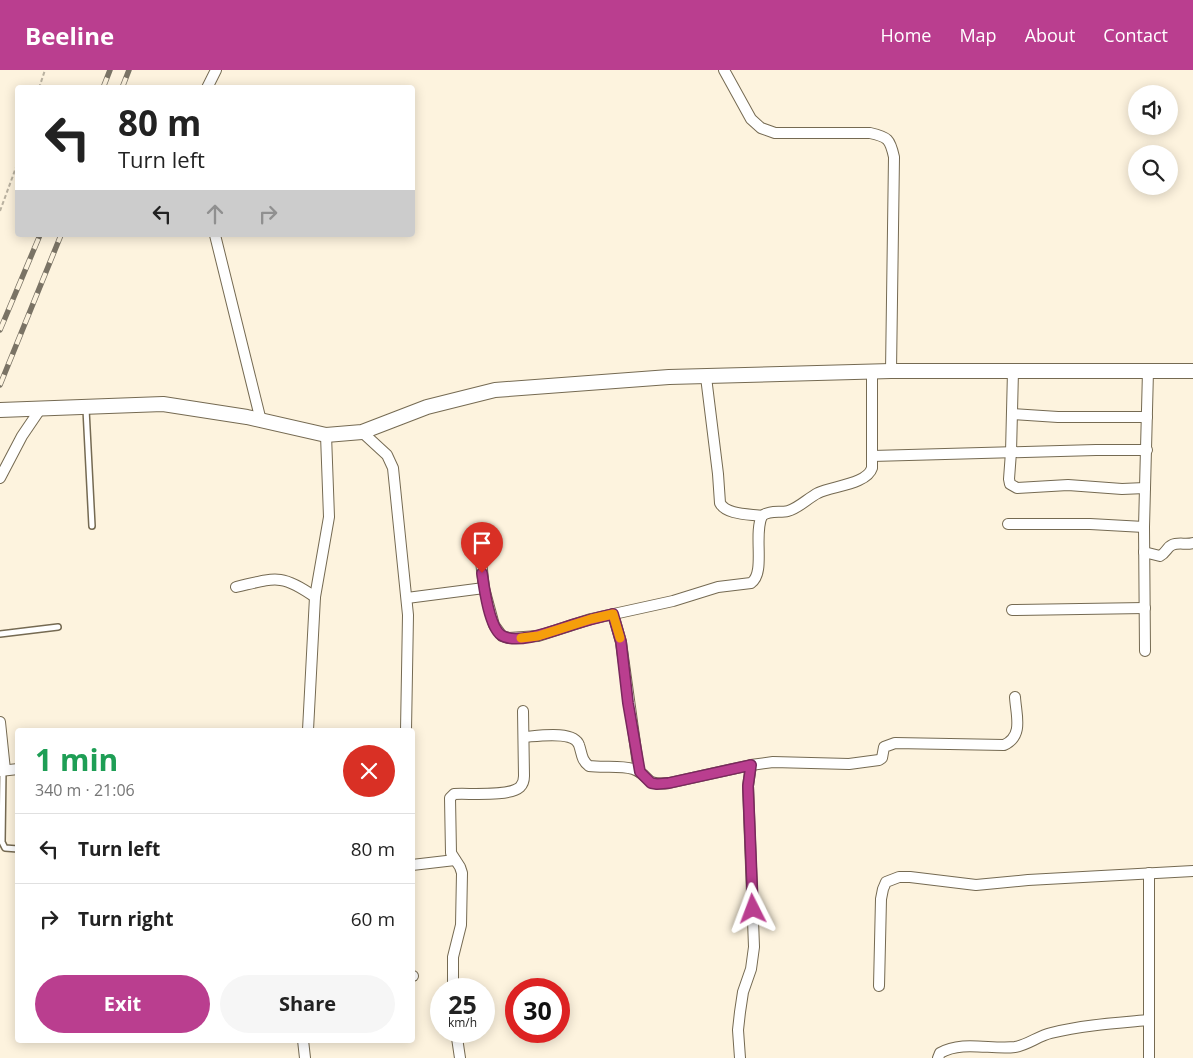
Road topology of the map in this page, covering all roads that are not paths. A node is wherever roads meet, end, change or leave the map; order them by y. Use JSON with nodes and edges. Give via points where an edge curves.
{"nodes":[{"id":1,"x":216,"y":70,"type":"edge"},
{"id":2,"x":724,"y":70,"type":"edge"},
{"id":3,"x":209,"y":85,"type":"edge"},
{"id":4,"x":215,"y":237,"type":"edge"},
{"id":5,"x":891,"y":371,"type":"junction"},
{"id":6,"x":1013,"y":371,"type":"junction"},
{"id":7,"x":1148,"y":371,"type":"junction"},
{"id":8,"x":1193,"y":371,"type":"edge"},
{"id":9,"x":872,"y":372,"type":"junction"},
{"id":10,"x":706,"y":376,"type":"junction"},
{"id":11,"x":86,"y":406,"type":"junction"},
{"id":12,"x":34,"y":408,"type":"junction"},
{"id":13,"x":0,"y":410,"type":"edge"},
{"id":14,"x":1012,"y":414,"type":"junction"},
{"id":15,"x":1148,"y":417,"type":"junction"},
{"id":16,"x":261,"y":422,"type":"junction"},
{"id":17,"x":362,"y":432,"type":"junction"},
{"id":18,"x":326,"y":435,"type":"junction"},
{"id":19,"x":1147,"y":450,"type":"junction"},
{"id":20,"x":1011,"y":452,"type":"junction"},
{"id":21,"x":872,"y":456,"type":"junction"},
{"id":22,"x":0,"y":478,"type":"edge"},
{"id":23,"x":1146,"y":488,"type":"junction"},
{"id":24,"x":762,"y":516,"type":"junction"},
{"id":25,"x":1008,"y":524,"type":"dead end"},
{"id":26,"x":92,"y":526,"type":"dead end"},
{"id":27,"x":1144,"y":527,"type":"junction"},
{"id":28,"x":480,"y":542,"type":"dead end"},
{"id":29,"x":1193,"y":543,"type":"edge"},
{"id":30,"x":1144,"y":552,"type":"junction"},
{"id":31,"x":236,"y":587,"type":"dead end"},
{"id":32,"x":484,"y":588,"type":"junction"},
{"id":33,"x":315,"y":597,"type":"junction"},
{"id":34,"x":407,"y":598,"type":"junction"},
{"id":35,"x":1145,"y":608,"type":"junction"},
{"id":36,"x":1012,"y":610,"type":"dead end"},
{"id":37,"x":613,"y":614,"type":"junction"},
{"id":38,"x":58,"y":627,"type":"dead end"},
{"id":39,"x":0,"y":634,"type":"edge"},
{"id":40,"x":1145,"y":651,"type":"dead end"},
{"id":41,"x":1015,"y":697,"type":"dead end"},
{"id":42,"x":524,"y":711,"type":"dead end"},
{"id":43,"x":0,"y":722,"type":"edge"},
{"id":44,"x":308,"y":728,"type":"edge"},
{"id":45,"x":406,"y":728,"type":"edge"},
{"id":46,"x":524,"y":737,"type":"junction"},
{"id":47,"x":751,"y":765,"type":"junction"},
{"id":48,"x":3,"y":770,"type":"edge"},
{"id":49,"x":640,"y":772,"type":"junction"},
{"id":50,"x":15,"y":848,"type":"edge"},
{"id":51,"x":455,"y":860,"type":"junction"},
{"id":52,"x":415,"y":865,"type":"edge"},
{"id":53,"x":1193,"y":871,"type":"edge"},
{"id":54,"x":1149,"y":873,"type":"junction"},
{"id":55,"x":453,"y":978,"type":"edge"},
{"id":56,"x":879,"y":986,"type":"dead end"},
{"id":57,"x":1149,"y":1020,"type":"junction"},
{"id":58,"x":303,"y":1043,"type":"edge"},
{"id":59,"x":458,"y":1043,"type":"edge"},
{"id":60,"x":305,"y":1058,"type":"edge"},
{"id":61,"x":460,"y":1058,"type":"edge"},
{"id":62,"x":740,"y":1058,"type":"edge"},
{"id":63,"x":938,"y":1058,"type":"edge"},
{"id":64,"x":1149,"y":1058,"type":"edge"}],
"edges":[{"from":1,"to":3,"type":"street"},
{"from":2,"to":5,"type":"street","via":[[751,119],[761,128],[775,133],[870,133],[888,140],[894,157]]},
{"from":4,"to":16,"type":"street"},
{"from":5,"to":6,"type":"street"},
{"from":5,"to":9,"type":"street"},
{"from":6,"to":7,"type":"street"},
{"from":6,"to":14,"type":"street"},
{"from":7,"to":8,"type":"street"},
{"from":7,"to":15,"type":"street"},
{"from":9,"to":10,"type":"street"},
{"from":9,"to":21,"type":"street"},
{"from":10,"to":17,"type":"street","via":[[495,390],[427,407]]},
{"from":10,"to":24,"type":"street","via":[[720,503],[727,510]]},
{"from":11,"to":12,"type":"street"},
{"from":11,"to":16,"type":"street","via":[[163,404]]},
{"from":11,"to":26,"type":"lane"},
{"from":12,"to":13,"type":"street"},
{"from":12,"to":22,"type":"street"},
{"from":14,"to":15,"type":"street"},
{"from":14,"to":20,"type":"street"},
{"from":15,"to":19,"type":"street"},
{"from":16,"to":18,"type":"street"},
{"from":17,"to":18,"type":"street"},
{"from":17,"to":34,"type":"street","via":[[387,455],[393,468]]},
{"from":18,"to":33,"type":"street","via":[[329,517]]},
{"from":19,"to":20,"type":"street"},
{"from":19,"to":23,"type":"street"},
{"from":20,"to":21,"type":"street"},
{"from":20,"to":23,"type":"street","via":[[1009,479],[1010,484],[1017,488],[1068,485]]},
{"from":21,"to":24,"type":"street","via":[[871,472],[862,479],[820,492],[790,510]]},
{"from":23,"to":27,"type":"street"},
{"from":24,"to":37,"type":"street","via":[[758,574],[754,582]]},
{"from":25,"to":27,"type":"street"},
{"from":27,"to":30,"type":"street"},
{"from":28,"to":32,"type":"street"},
{"from":29,"to":30,"type":"street","via":[[1173,544],[1160,556]]},
{"from":30,"to":35,"type":"street"},
{"from":31,"to":33,"type":"street","via":[[267,580],[285,580],[294,582]]},
{"from":32,"to":34,"type":"street"},
{"from":32,"to":37,"type":"street","via":[[494,625],[502,636],[509,638],[538,636]]},
{"from":33,"to":44,"type":"street"},
{"from":34,"to":45,"type":"street"},
{"from":35,"to":36,"type":"street"},
{"from":35,"to":40,"type":"street"},
{"from":37,"to":49,"type":"street","via":[[621,642]]},
{"from":38,"to":39,"type":"lane"},
{"from":41,"to":47,"type":"street","via":[[1017,734],[1013,741],[1004,745],[895,743],[884,747],[882,758],[858,763],[794,761]]},
{"from":42,"to":46,"type":"street"},
{"from":43,"to":48,"type":"street"},
{"from":46,"to":49,"type":"street","via":[[574,737],[588,766],[628,768]]},
{"from":46,"to":51,"type":"street","via":[[524,781],[520,787],[506,792],[451,796],[450,850]]},
{"from":47,"to":49,"type":"street","via":[[657,784],[651,783]]},
{"from":47,"to":62,"type":"street","via":[[748,786],[754,947],[740,1012]]},
{"from":48,"to":50,"type":"lane","via":[[2,842],[5,848]]},
{"from":51,"to":52,"type":"street"},
{"from":51,"to":55,"type":"street","via":[[462,873],[461,925],[452,957]]},
{"from":53,"to":54,"type":"street"},
{"from":54,"to":56,"type":"street","via":[[976,885],[910,877],[892,879],[886,882],[881,899]]},
{"from":54,"to":57,"type":"street"},
{"from":57,"to":63,"type":"street","via":[[1055,1032],[1016,1046],[951,1049],[940,1053]]},
{"from":57,"to":64,"type":"street"},
{"from":58,"to":60,"type":"street"},
{"from":59,"to":61,"type":"street"}]}
